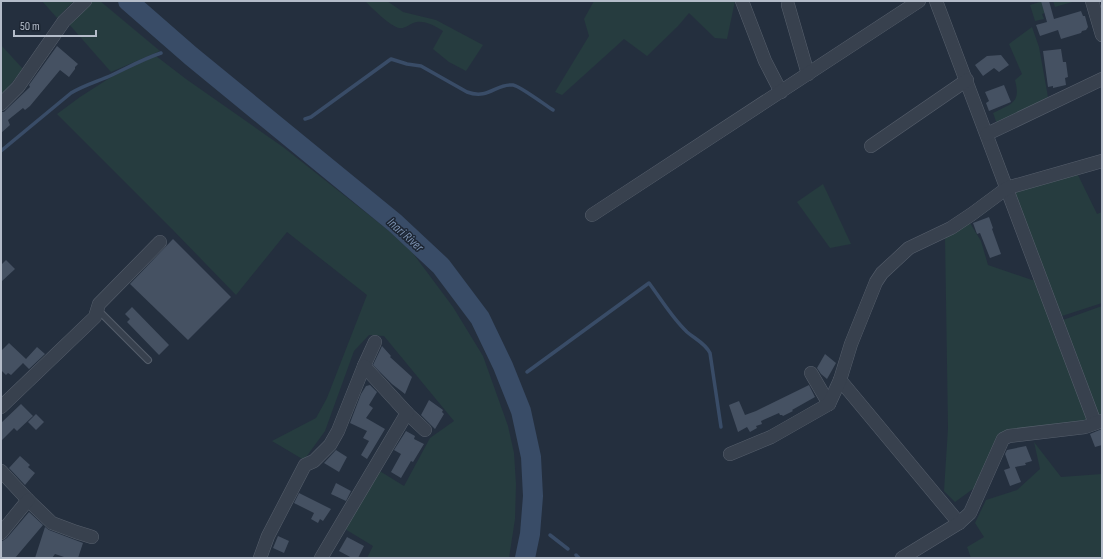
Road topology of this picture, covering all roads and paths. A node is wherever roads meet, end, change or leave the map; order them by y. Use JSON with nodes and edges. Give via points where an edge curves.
{"nodes":[{"id":1,"x":85,"y":1,"type":"edge"},
{"id":2,"x":742,"y":1,"type":"edge"},
{"id":3,"x":918,"y":1,"type":"edge"},
{"id":4,"x":936,"y":1,"type":"edge"},
{"id":5,"x":1092,"y":1,"type":"edge"},
{"id":6,"x":788,"y":5,"type":"dead end"},
{"id":7,"x":1102,"y":35,"type":"edge"},
{"id":8,"x":808,"y":74,"type":"junction"},
{"id":9,"x":1102,"y":79,"type":"edge"},
{"id":10,"x":967,"y":80,"type":"junction"},
{"id":11,"x":781,"y":92,"type":"junction"},
{"id":12,"x":1,"y":104,"type":"edge"},
{"id":13,"x":987,"y":134,"type":"junction"},
{"id":14,"x":871,"y":146,"type":"dead end"},
{"id":15,"x":1102,"y":161,"type":"edge"},
{"id":16,"x":1007,"y":188,"type":"junction"},
{"id":17,"x":592,"y":215,"type":"dead end"},
{"id":18,"x":160,"y":242,"type":"dead end"},
{"id":19,"x":98,"y":310,"type":"junction"},
{"id":20,"x":375,"y":342,"type":"dead end"},
{"id":21,"x":148,"y":360,"type":"dead end"},
{"id":22,"x":364,"y":366,"type":"junction"},
{"id":23,"x":811,"y":373,"type":"dead end"},
{"id":24,"x":840,"y":380,"type":"junction"},
{"id":25,"x":829,"y":404,"type":"junction"},
{"id":26,"x":1,"y":407,"type":"edge"},
{"id":27,"x":407,"y":413,"type":"junction"},
{"id":28,"x":1098,"y":422,"type":"edge"},
{"id":29,"x":425,"y":430,"type":"dead end"},
{"id":30,"x":730,"y":454,"type":"dead end"},
{"id":31,"x":1,"y":471,"type":"edge"},
{"id":32,"x":28,"y":500,"type":"junction"},
{"id":33,"x":959,"y":523,"type":"junction"},
{"id":34,"x":1,"y":533,"type":"edge"},
{"id":35,"x":92,"y":537,"type":"dead end"},
{"id":36,"x":260,"y":558,"type":"edge"},
{"id":37,"x":321,"y":558,"type":"edge"},
{"id":38,"x":902,"y":558,"type":"edge"}],
"edges":[{"from":1,"to":12,"type":"street","via":[[64,21],[18,87]]},
{"from":2,"to":11,"type":"street","via":[[765,61]]},
{"from":3,"to":8,"type":"street"},
{"from":4,"to":10,"type":"street"},
{"from":5,"to":7,"type":"street"},
{"from":6,"to":8,"type":"street"},
{"from":8,"to":11,"type":"street"},
{"from":9,"to":13,"type":"street"},
{"from":10,"to":13,"type":"street"},
{"from":10,"to":14,"type":"street"},
{"from":11,"to":17,"type":"street"},
{"from":13,"to":16,"type":"street"},
{"from":15,"to":16,"type":"street"},
{"from":16,"to":24,"type":"street","via":[[951,228],[909,248],[882,273],[851,344]]},
{"from":16,"to":28,"type":"street"},
{"from":18,"to":19,"type":"street","via":[[99,304]]},
{"from":19,"to":21,"type":"lane"},
{"from":19,"to":26,"type":"street","via":[[95,317]]},
{"from":20,"to":22,"type":"street"},
{"from":22,"to":27,"type":"street"},
{"from":22,"to":36,"type":"street","via":[[338,431],[330,445],[314,461],[305,465],[268,536]]},
{"from":23,"to":25,"type":"street"},
{"from":24,"to":25,"type":"street"},
{"from":24,"to":33,"type":"street"},
{"from":25,"to":30,"type":"street","via":[[771,437]]},
{"from":27,"to":29,"type":"street"},
{"from":27,"to":37,"type":"street"},
{"from":28,"to":33,"type":"street","via":[[1085,427],[1002,439],[970,513]]},
{"from":31,"to":32,"type":"street"},
{"from":32,"to":34,"type":"street"},
{"from":32,"to":35,"type":"street","via":[[52,523]]},
{"from":33,"to":38,"type":"street"}]}
